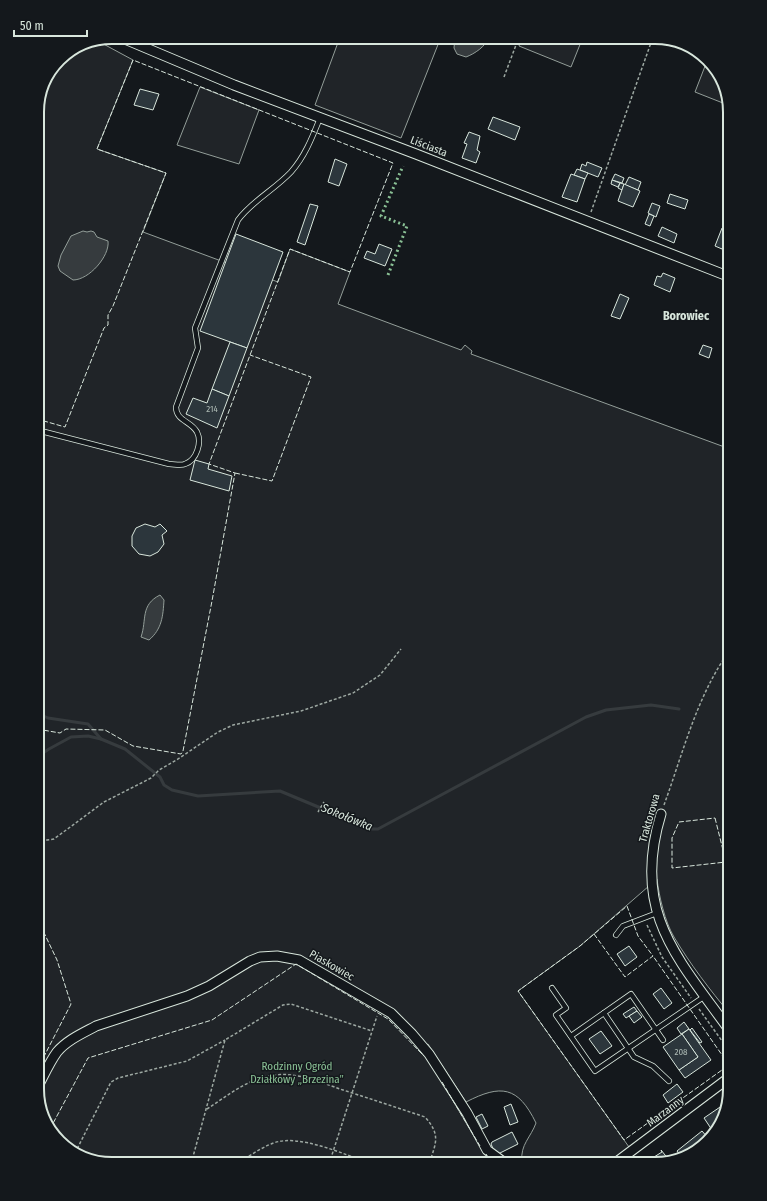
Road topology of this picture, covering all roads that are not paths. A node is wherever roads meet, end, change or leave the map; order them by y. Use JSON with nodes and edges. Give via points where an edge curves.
{"nodes":[{"id":1,"x":137,"y":44,"type":"edge"},
{"id":2,"x":320,"y":118,"type":"junction"},
{"id":3,"x":723,"y":274,"type":"edge"},
{"id":4,"x":44,"y":432,"type":"edge"},
{"id":5,"x":661,"y":814,"type":"road end"},
{"id":6,"x":657,"y":913,"type":"junction"},
{"id":7,"x":616,"y":935,"type":"dead end"},
{"id":8,"x":552,"y":988,"type":"dead end"},
{"id":9,"x":705,"y":996,"type":"junction"},
{"id":10,"x":604,"y":1013,"type":"junction"},
{"id":11,"x":723,"y":1021,"type":"edge"},
{"id":12,"x":656,"y":1029,"type":"junction"},
{"id":13,"x":571,"y":1036,"type":"junction"},
{"id":14,"x":663,"y":1040,"type":"dead end"},
{"id":15,"x":628,"y":1048,"type":"junction"},
{"id":16,"x":44,"y":1075,"type":"edge"},
{"id":17,"x":669,"y":1081,"type":"dead end"},
{"id":18,"x":723,"y":1083,"type":"edge"},
{"id":19,"x":496,"y":1157,"type":"edge"},
{"id":20,"x":623,"y":1157,"type":"edge"}],
"edges":[{"from":1,"to":2,"type":"street","name":"Liściasta"},
{"from":2,"to":3,"type":"street","name":"Liściasta"},
{"from":2,"to":4,"type":"lane","via":[[300,161],[279,183],[248,207],[238,220],[195,328],[198,348],[176,407],[176,412],[182,420],[193,427],[198,435],[199,443],[192,459],[185,464],[169,464]]},
{"from":5,"to":6,"type":"street","name":"Traktorowa","via":[[654,838],[651,864]]},
{"from":6,"to":7,"type":"lane","via":[[623,926]]},
{"from":6,"to":9,"type":"street","name":"Traktorowa","via":[[676,957]]},
{"from":8,"to":13,"type":"lane","via":[[566,1008],[556,1015]]},
{"from":9,"to":11,"type":"street","name":"Traktorowa"},
{"from":9,"to":12,"type":"lane"},
{"from":10,"to":12,"type":"lane","via":[[631,994]]},
{"from":10,"to":13,"type":"lane"},
{"from":10,"to":15,"type":"lane"},
{"from":12,"to":14,"type":"lane"},
{"from":12,"to":15,"type":"lane"},
{"from":13,"to":15,"type":"lane","via":[[595,1071]]},
{"from":15,"to":17,"type":"lane","via":[[634,1057],[653,1066]]},
{"from":16,"to":19,"type":"street","name":"Piaskowiec","via":[[57,1052],[82,1033],[187,996],[260,957],[277,956],[299,960],[391,1014],[428,1054],[487,1150]]},
{"from":18,"to":20,"type":"street","name":"Marzanny"}]}
